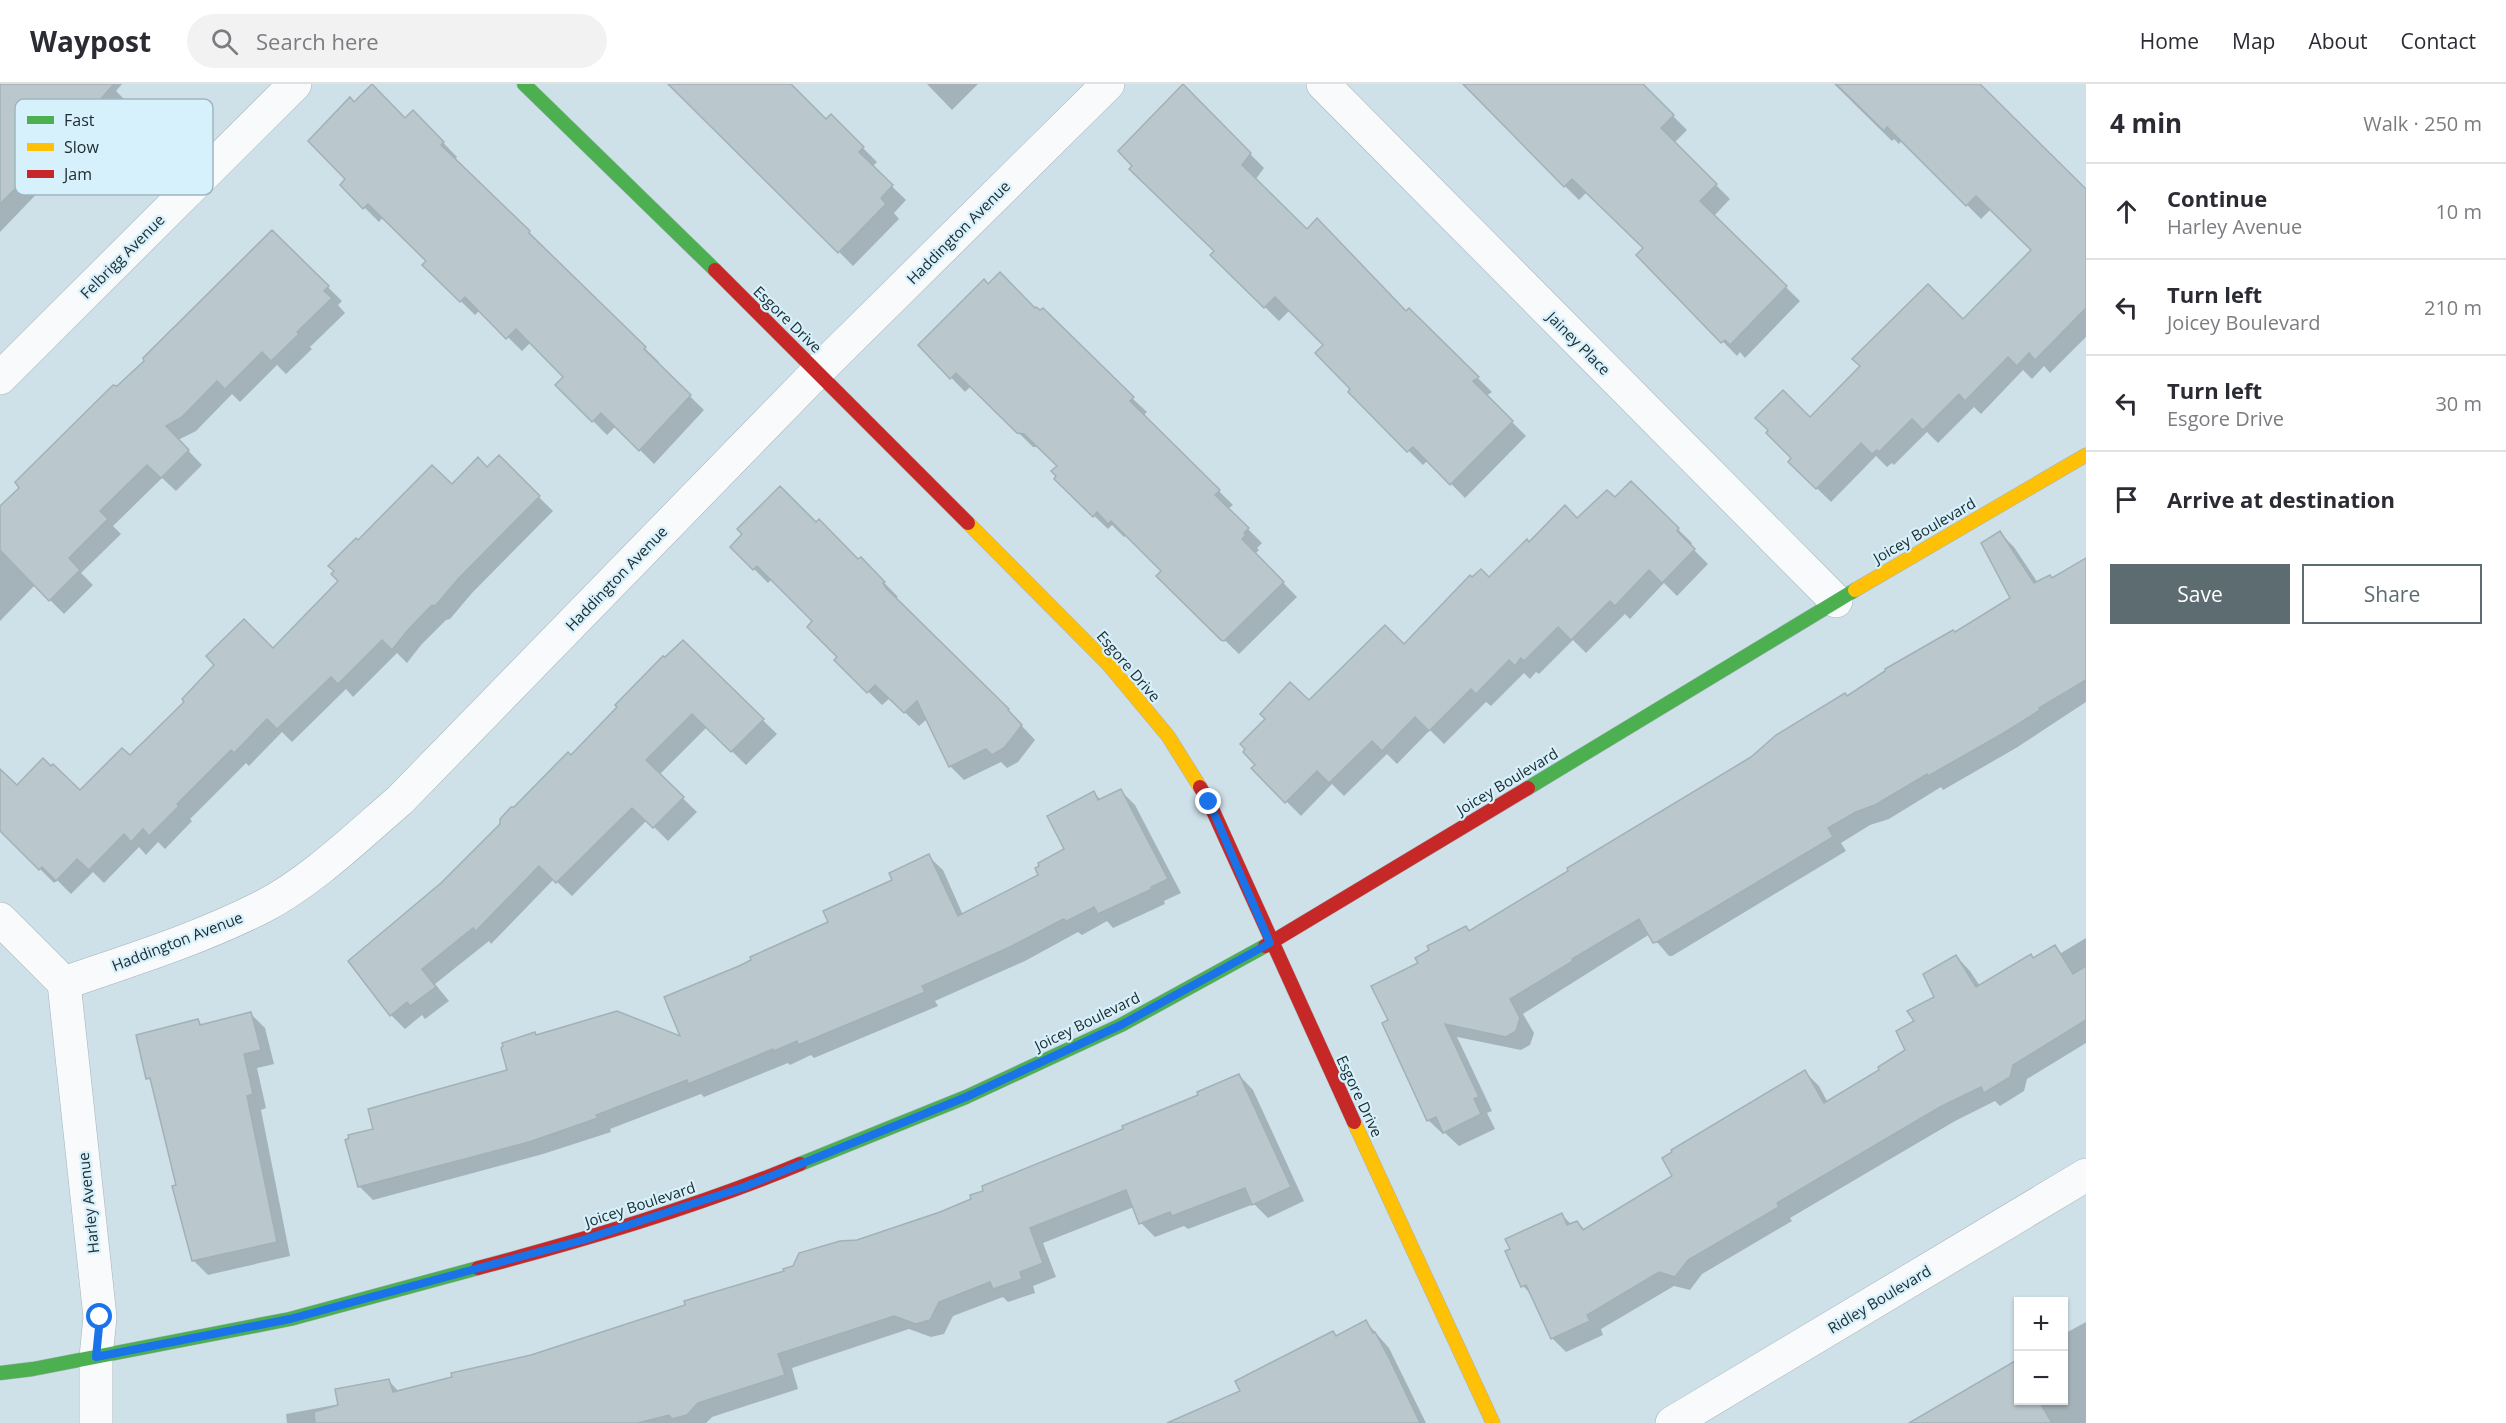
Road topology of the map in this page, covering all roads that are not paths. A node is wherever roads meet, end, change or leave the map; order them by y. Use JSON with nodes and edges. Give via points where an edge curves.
{"nodes":[{"id":1,"x":295,"y":84,"type":"edge"},
{"id":2,"x":524,"y":84,"type":"edge"},
{"id":3,"x":1108,"y":84,"type":"edge"},
{"id":4,"x":1323,"y":84,"type":"edge"},
{"id":5,"x":213,"y":166,"type":"edge"},
{"id":6,"x":184,"y":195,"type":"edge"},
{"id":7,"x":818,"y":371,"type":"junction"},
{"id":8,"x":0,"y":378,"type":"edge"},
{"id":9,"x":2086,"y":455,"type":"edge"},
{"id":10,"x":1836,"y":601,"type":"junction"},
{"id":11,"x":0,"y":919,"type":"edge"},
{"id":12,"x":1270,"y":943,"type":"junction"},
{"id":13,"x":64,"y":983,"type":"junction"},
{"id":14,"x":2086,"y":1175,"type":"edge"},
{"id":15,"x":96,"y":1357,"type":"junction"},
{"id":16,"x":0,"y":1373,"type":"edge"},
{"id":17,"x":96,"y":1423,"type":"edge"},
{"id":18,"x":1493,"y":1423,"type":"edge"},
{"id":19,"x":1672,"y":1423,"type":"edge"}],
"edges":[{"from":1,"to":5,"type":"street","name":"Felbrigg Avenue"},
{"from":2,"to":7,"type":"street","name":"Esgore Drive"},
{"from":3,"to":7,"type":"street","name":"Haddington Avenue"},
{"from":4,"to":10,"type":"street","name":"Jainey Place"},
{"from":6,"to":8,"type":"street","name":"Felbrigg Avenue"},
{"from":7,"to":12,"type":"street","name":"Esgore Drive","via":[[1108,664],[1167,736],[1209,802]]},
{"from":7,"to":13,"type":"street","name":"Haddington Avenue","via":[[400,800],[329,862],[263,906],[192,938]]},
{"from":9,"to":10,"type":"street","name":"Joicey Boulevard"},
{"from":10,"to":12,"type":"street","name":"Joicey Boulevard"},
{"from":11,"to":13,"type":"street"},
{"from":12,"to":15,"type":"street","name":"Joicey Boulevard","via":[[1101,1035],[966,1097],[744,1187],[583,1240],[290,1319]]},
{"from":12,"to":18,"type":"street","name":"Esgore Drive"},
{"from":13,"to":15,"type":"street","name":"Harley Avenue","via":[[100,1317]]},
{"from":14,"to":19,"type":"street","name":"Ridley Boulevard"},
{"from":15,"to":16,"type":"street","name":"Joicey Boulevard"},
{"from":15,"to":17,"type":"street","name":"Harley Avenue"}]}
